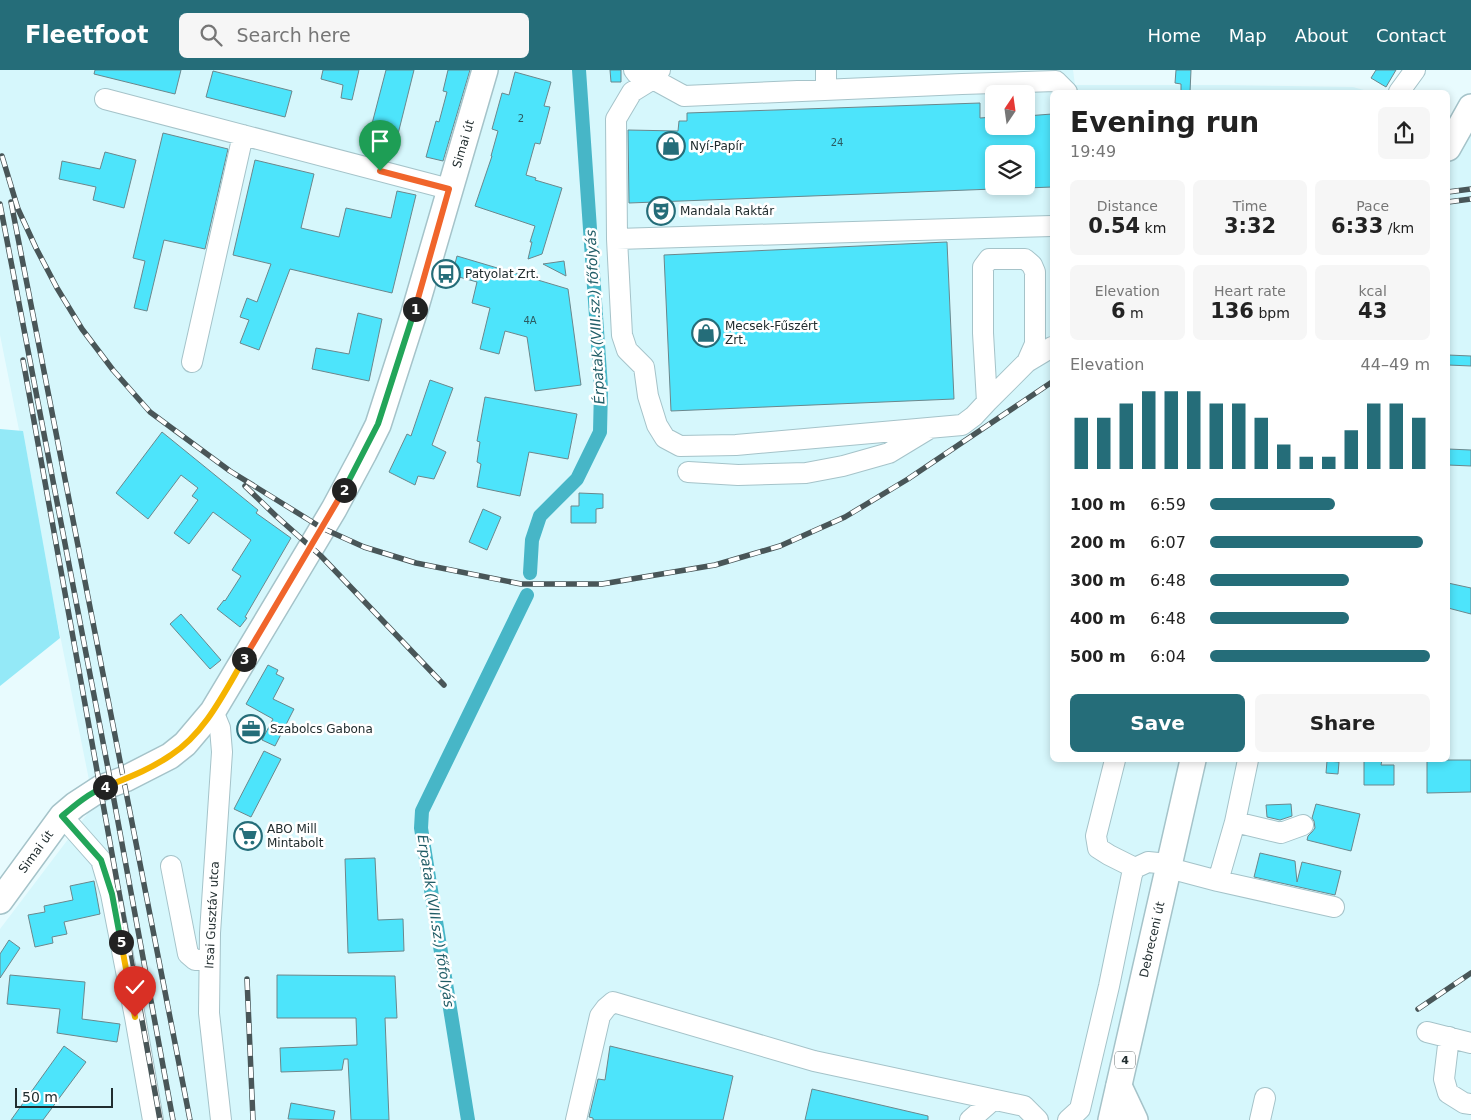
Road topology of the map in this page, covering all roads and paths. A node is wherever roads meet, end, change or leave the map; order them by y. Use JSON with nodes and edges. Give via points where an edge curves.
{"nodes":[{"id":1,"x":485,"y":70,"type":"edge"},
{"id":2,"x":634,"y":70,"type":"edge"},
{"id":3,"x":826,"y":70,"type":"edge"},
{"id":4,"x":1415,"y":70,"type":"edge"},
{"id":5,"x":657,"y":75,"type":"edge"},
{"id":6,"x":962,"y":77,"type":"edge"},
{"id":7,"x":1059,"y":84,"type":"edge"},
{"id":8,"x":826,"y":90,"type":"junction"},
{"id":9,"x":1400,"y":90,"type":"edge"},
{"id":10,"x":105,"y":99,"type":"dead end"},
{"id":11,"x":1471,"y":107,"type":"edge"},
{"id":12,"x":243,"y":135,"type":"junction"},
{"id":13,"x":1450,"y":144,"type":"edge"},
{"id":14,"x":449,"y":189,"type":"junction"},
{"id":15,"x":1050,"y":226,"type":"edge"},
{"id":16,"x":617,"y":239,"type":"junction"},
{"id":17,"x":1044,"y":270,"type":"edge"},
{"id":18,"x":1050,"y":348,"type":"edge"},
{"id":19,"x":192,"y":362,"type":"dead end"},
{"id":20,"x":1026,"y":362,"type":"junction"},
{"id":21,"x":987,"y":402,"type":"junction"},
{"id":22,"x":931,"y":428,"type":"junction"},
{"id":23,"x":841,"y":436,"type":"junction"},
{"id":24,"x":736,"y":445,"type":"junction"},
{"id":25,"x":843,"y":466,"type":"junction"},
{"id":26,"x":688,"y":472,"type":"dead end"},
{"id":27,"x":738,"y":474,"type":"junction"},
{"id":28,"x":213,"y":711,"type":"junction"},
{"id":29,"x":1114,"y":762,"type":"edge"},
{"id":30,"x":1193,"y":762,"type":"edge"},
{"id":31,"x":1248,"y":762,"type":"edge"},
{"id":32,"x":62,"y":816,"type":"junction"},
{"id":33,"x":1235,"y":822,"type":"junction"},
{"id":34,"x":1303,"y":825,"type":"dead end"},
{"id":35,"x":171,"y":866,"type":"dead end"},
{"id":36,"x":1135,"y":868,"type":"junction"},
{"id":37,"x":1169,"y":868,"type":"junction"},
{"id":38,"x":1218,"y":880,"type":"junction"},
{"id":39,"x":0,"y":901,"type":"edge"},
{"id":40,"x":1334,"y":907,"type":"dead end"},
{"id":41,"x":209,"y":959,"type":"junction"},
{"id":42,"x":1427,"y":1032,"type":"dead end"},
{"id":43,"x":1449,"y":1037,"type":"junction"},
{"id":44,"x":1471,"y":1042,"type":"edge"},
{"id":45,"x":1119,"y":1086,"type":"junction"},
{"id":46,"x":1265,"y":1098,"type":"dead end"},
{"id":47,"x":993,"y":1100,"type":"junction"},
{"id":48,"x":1471,"y":1104,"type":"edge"},
{"id":49,"x":153,"y":1120,"type":"edge"},
{"id":50,"x":221,"y":1120,"type":"edge"},
{"id":51,"x":576,"y":1120,"type":"edge"},
{"id":52,"x":970,"y":1120,"type":"edge"},
{"id":53,"x":1038,"y":1120,"type":"edge"},
{"id":54,"x":1068,"y":1120,"type":"edge"},
{"id":55,"x":1111,"y":1120,"type":"edge"},
{"id":56,"x":1135,"y":1120,"type":"edge"},
{"id":57,"x":1260,"y":1120,"type":"edge"}],
"edges":[{"from":1,"to":14,"type":"main road","name":"Simai út"},
{"from":2,"to":5,"type":"street","via":[[637,74]]},
{"from":3,"to":8,"type":"street"},
{"from":4,"to":9,"type":"street"},
{"from":5,"to":8,"type":"street","via":[[684,96]]},
{"from":5,"to":16,"type":"street","via":[[632,92],[616,119]]},
{"from":6,"to":7,"type":"street"},
{"from":6,"to":8,"type":"street"},
{"from":10,"to":12,"type":"street"},
{"from":11,"to":13,"type":"main road"},
{"from":12,"to":14,"type":"street"},
{"from":12,"to":19,"type":"street"},
{"from":14,"to":28,"type":"main road","name":"Simai út","via":[[411,323],[374,432],[334,509]]},
{"from":15,"to":16,"type":"street"},
{"from":16,"to":24,"type":"street","via":[[622,335],[627,350],[644,367],[648,396],[661,432],[680,446]]},
{"from":17,"to":20,"type":"street","via":[[1035,344]]},
{"from":17,"to":21,"type":"street","via":[[1025,259],[989,259],[982,266]]},
{"from":18,"to":20,"type":"street"},
{"from":20,"to":21,"type":"street"},
{"from":21,"to":22,"type":"street","via":[[962,425]]},
{"from":22,"to":23,"type":"street"},
{"from":22,"to":25,"type":"street","via":[[890,453]]},
{"from":23,"to":24,"type":"street"},
{"from":23,"to":25,"type":"street"},
{"from":24,"to":27,"type":"street"},
{"from":25,"to":27,"type":"street","via":[[806,473]]},
{"from":26,"to":27,"type":"street"},
{"from":28,"to":32,"type":"main road","name":"Simai út","via":[[185,744],[170,756],[101,788]]},
{"from":28,"to":41,"type":"street","name":"Irsai Gusztáv utca","via":[[220,728],[222,752]]},
{"from":29,"to":36,"type":"street","via":[[1096,836],[1098,848]]},
{"from":30,"to":37,"type":"main road","name":"Debreceni út","number":"4"},
{"from":31,"to":33,"type":"street"},
{"from":32,"to":39,"type":"main road","name":"Simai út"},
{"from":32,"to":49,"type":"street","via":[[101,860],[112,894]]},
{"from":33,"to":34,"type":"street","via":[[1281,833]]},
{"from":33,"to":38,"type":"street"},
{"from":35,"to":41,"type":"street","via":[[188,954],[195,960]]},
{"from":36,"to":37,"type":"street","via":[[1148,862]]},
{"from":36,"to":54,"type":"street","via":[[1080,1109]]},
{"from":37,"to":38,"type":"street"},
{"from":37,"to":45,"type":"main road","name":"Debreceni út","number":"4"},
{"from":38,"to":40,"type":"street"},
{"from":41,"to":50,"type":"street","name":"Irsai Gusztáv utca","via":[[209,1013]]},
{"from":42,"to":43,"type":"street"},
{"from":43,"to":44,"type":"street"},
{"from":43,"to":48,"type":"street","via":[[1444,1079],[1448,1094]]},
{"from":45,"to":55,"type":"main road","name":"Debreceni út","number":"4"},
{"from":45,"to":56,"type":"main road"},
{"from":46,"to":57,"type":"street"},
{"from":47,"to":51,"type":"street","via":[[814,1061],[613,1002],[600,1016]]},
{"from":47,"to":52,"type":"street"},
{"from":47,"to":53,"type":"street","via":[[1024,1106]]}]}
